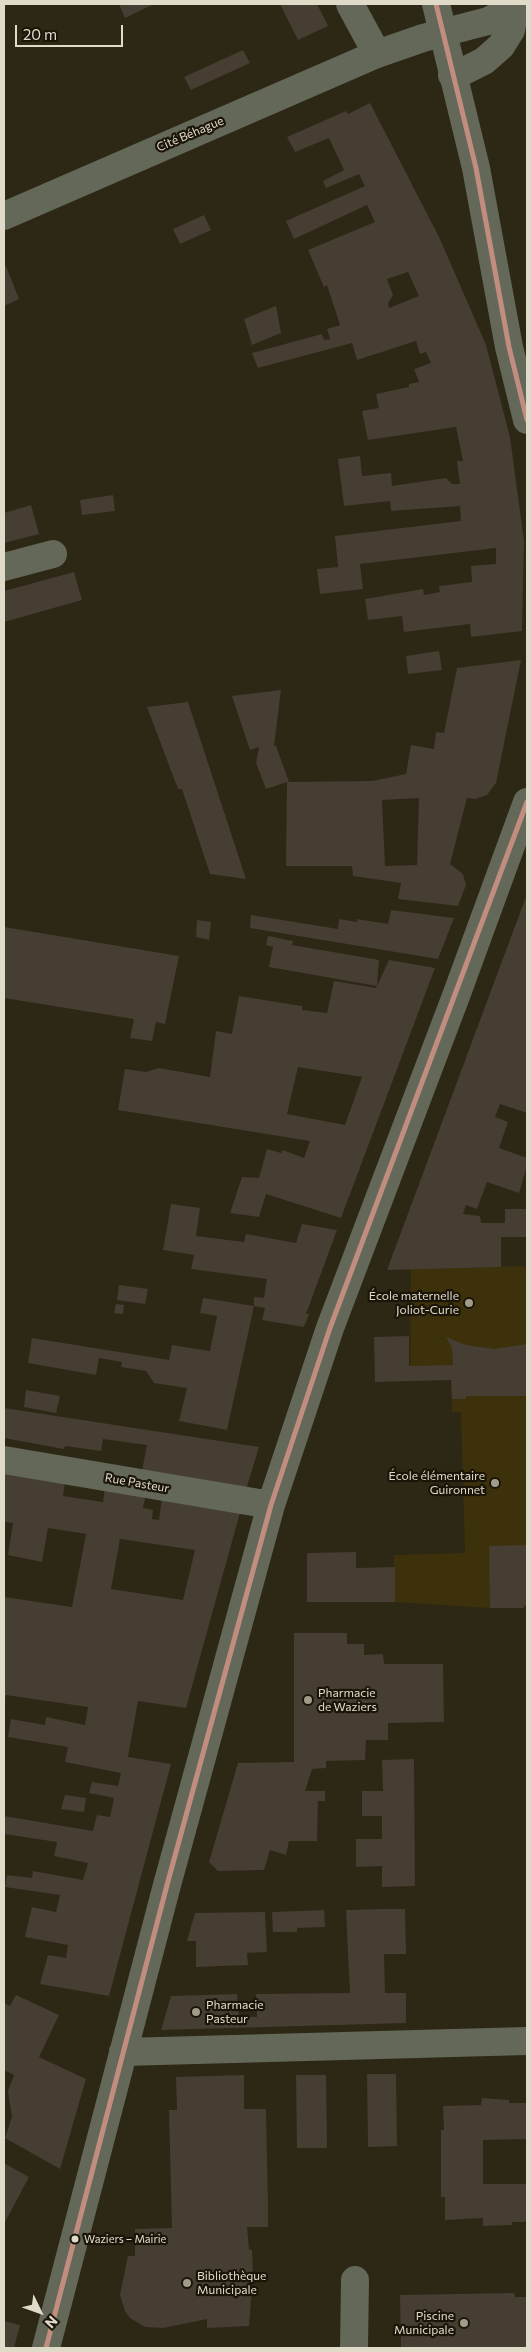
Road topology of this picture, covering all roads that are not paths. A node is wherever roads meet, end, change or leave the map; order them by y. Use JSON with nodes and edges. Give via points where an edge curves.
{"nodes":[{"id":1,"x":350,"y":4,"type":"edge"},
{"id":2,"x":436,"y":4,"type":"edge"},
{"id":3,"x":510,"y":4,"type":"edge"},
{"id":4,"x":516,"y":4,"type":"edge"},
{"id":5,"x":442,"y":34,"type":"junction"},
{"id":6,"x":377,"y":54,"type":"junction"},
{"id":7,"x":452,"y":75,"type":"junction"},
{"id":8,"x":4,"y":216,"type":"edge"},
{"id":9,"x":498,"y":284,"type":"junction"},
{"id":10,"x":527,"y":362,"type":"edge"},
{"id":11,"x":527,"y":420,"type":"edge"},
{"id":12,"x":53,"y":554,"type":"dead end"},
{"id":13,"x":4,"y":567,"type":"edge"},
{"id":14,"x":527,"y":802,"type":"edge"},
{"id":15,"x":4,"y":1460,"type":"edge"},
{"id":16,"x":272,"y":1505,"type":"junction"},
{"id":17,"x":527,"y":2041,"type":"edge"},
{"id":18,"x":123,"y":2052,"type":"junction"},
{"id":19,"x":355,"y":2280,"type":"dead end"},
{"id":20,"x":46,"y":2348,"type":"edge"},
{"id":21,"x":354,"y":2348,"type":"edge"}],
"edges":[{"from":1,"to":6,"type":"street"},
{"from":2,"to":5,"type":"street"},
{"from":3,"to":5,"type":"street","name":"Cité Béhague","via":[[496,18]]},
{"from":4,"to":7,"type":"street","via":[[511,30],[501,46],[484,61]]},
{"from":5,"to":6,"type":"street","name":"Cité Béhague"},
{"from":5,"to":7,"type":"street"},
{"from":6,"to":8,"type":"street","name":"Cité Béhague"},
{"from":7,"to":9,"type":"street","via":[[480,186]]},
{"from":9,"to":10,"type":"street"},
{"from":9,"to":11,"type":"street"},
{"from":12,"to":13,"type":"street"},
{"from":14,"to":16,"type":"street","via":[[336,1310]]},
{"from":15,"to":16,"type":"street","name":"Rue Pasteur"},
{"from":16,"to":18,"type":"street"},
{"from":17,"to":18,"type":"street"},
{"from":18,"to":20,"type":"street"},
{"from":19,"to":21,"type":"street"}]}
